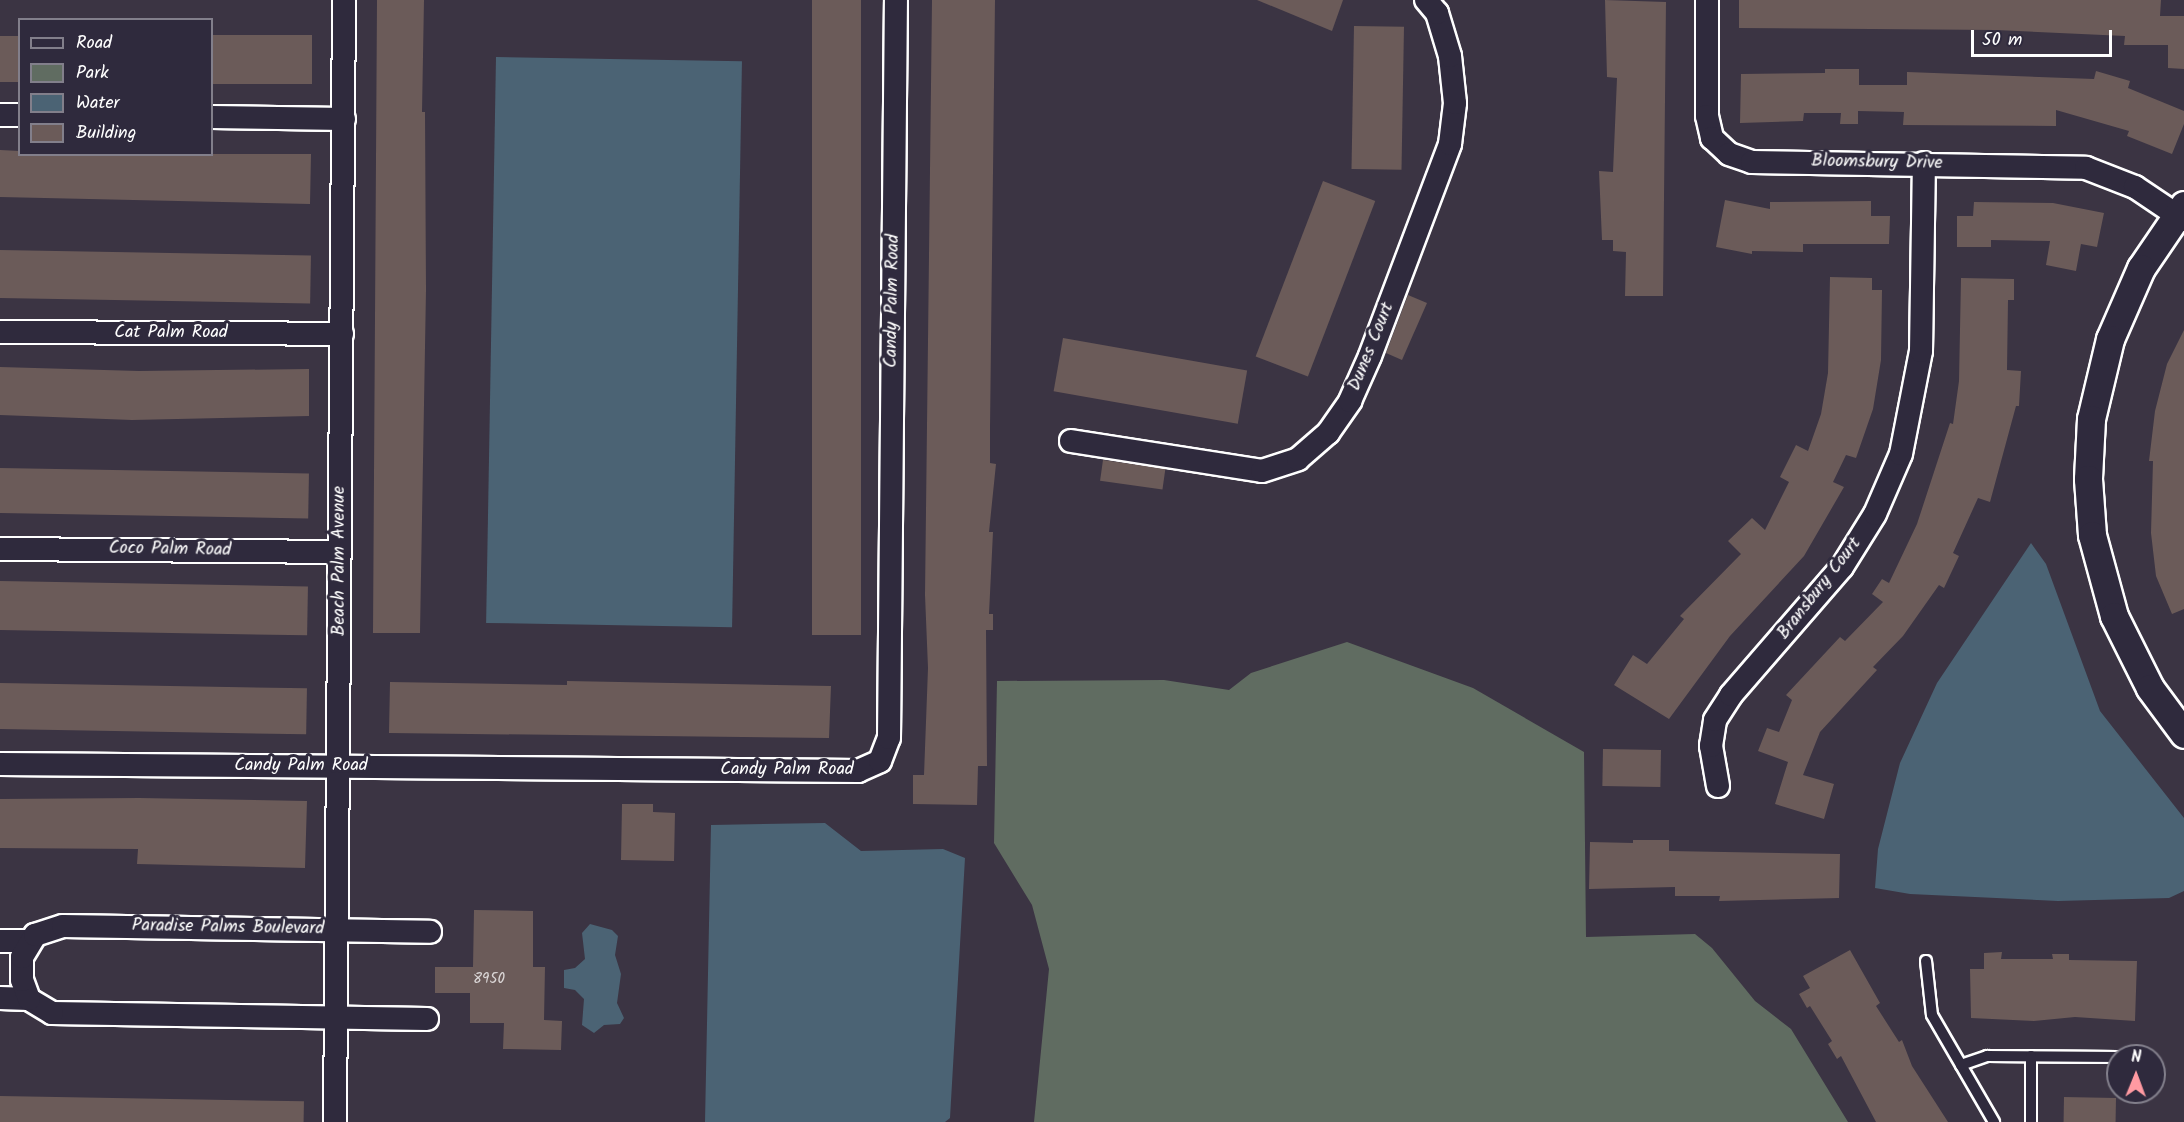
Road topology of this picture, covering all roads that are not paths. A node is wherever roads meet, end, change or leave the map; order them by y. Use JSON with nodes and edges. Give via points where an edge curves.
{"nodes":[{"id":1,"x":344,"y":0,"type":"edge"},
{"id":2,"x":896,"y":0,"type":"edge"},
{"id":3,"x":1426,"y":0,"type":"edge"},
{"id":4,"x":1707,"y":0,"type":"edge"},
{"id":5,"x":0,"y":115,"type":"edge"},
{"id":6,"x":18,"y":115,"type":"edge"},
{"id":7,"x":213,"y":117,"type":"edge"},
{"id":8,"x":344,"y":119,"type":"junction"},
{"id":9,"x":1924,"y":163,"type":"junction"},
{"id":10,"x":2181,"y":214,"type":"edge"},
{"id":11,"x":0,"y":332,"type":"edge"},
{"id":12,"x":342,"y":334,"type":"junction"},
{"id":13,"x":1071,"y":441,"type":"dead end"},
{"id":14,"x":0,"y":549,"type":"edge"},
{"id":15,"x":340,"y":552,"type":"junction"},
{"id":16,"x":2184,"y":734,"type":"edge"},
{"id":17,"x":0,"y":764,"type":"edge"},
{"id":18,"x":338,"y":767,"type":"junction"},
{"id":19,"x":1718,"y":786,"type":"dead end"},
{"id":20,"x":337,"y":930,"type":"junction"},
{"id":21,"x":430,"y":932,"type":"dead end"},
{"id":22,"x":0,"y":941,"type":"edge"},
{"id":23,"x":29,"y":941,"type":"junction"},
{"id":24,"x":1926,"y":961,"type":"dead end"},
{"id":25,"x":0,"y":998,"type":"edge"},
{"id":26,"x":29,"y":999,"type":"junction"},
{"id":27,"x":336,"y":1018,"type":"junction"},
{"id":28,"x":427,"y":1019,"type":"dead end"},
{"id":29,"x":2031,"y":1056,"type":"junction"},
{"id":30,"x":2106,"y":1057,"type":"edge"},
{"id":31,"x":1961,"y":1065,"type":"junction"},
{"id":32,"x":335,"y":1122,"type":"edge"},
{"id":33,"x":1995,"y":1122,"type":"edge"},
{"id":34,"x":2031,"y":1122,"type":"edge"}],
"edges":[{"from":1,"to":8,"type":"street","name":"Beach Palm Avenue"},
{"from":2,"to":18,"type":"street","name":"Candy Palm Road","via":[[886,754],[874,766],[858,771]]},
{"from":3,"to":13,"type":"street","name":"Dunes Court","via":[[1437,13],[1450,56],[1455,104],[1450,144],[1362,374],[1350,401],[1328,433],[1298,459],[1262,471]]},
{"from":4,"to":9,"type":"street","name":"Bloomsbury Drive","via":[[1707,116],[1712,138],[1729,154],[1752,162]]},
{"from":5,"to":6,"type":"street"},
{"from":7,"to":8,"type":"street"},
{"from":8,"to":12,"type":"street","name":"Beach Palm Avenue"},
{"from":9,"to":10,"type":"street","name":"Bloomsbury Drive","via":[[2086,168],[2120,179]]},
{"from":9,"to":19,"type":"street","name":"Bransbury Court","via":[[1921,351],[1901,453],[1875,514],[1842,567],[1719,714],[1712,746]]},
{"from":10,"to":16,"type":"street","via":[[2141,268],[2110,339],[2091,419],[2088,479],[2092,535],[2114,616],[2150,688]]},
{"from":11,"to":12,"type":"street","name":"Cat Palm Road"},
{"from":12,"to":15,"type":"street","name":"Beach Palm Avenue"},
{"from":14,"to":15,"type":"street","name":"Coco Palm Road"},
{"from":15,"to":18,"type":"street","name":"Beach Palm Avenue"},
{"from":17,"to":18,"type":"street","name":"Candy Palm Road"},
{"from":18,"to":20,"type":"street","name":"Beach Palm Avenue"},
{"from":20,"to":21,"type":"street","name":"Paradise Palms Boulevard"},
{"from":20,"to":23,"type":"street","name":"Paradise Palms Boulevard","via":[[63,926],[44,930]]},
{"from":20,"to":27,"type":"street","name":"Beach Palm Avenue"},
{"from":22,"to":23,"type":"street","name":"Paradise Palms Boulevard"},
{"from":23,"to":26,"type":"street","via":[[22,957],[22,980]]},
{"from":24,"to":31,"type":"lane","via":[[1932,1014]]},
{"from":25,"to":26,"type":"street"},
{"from":26,"to":27,"type":"street","via":[[43,1010],[62,1015]]},
{"from":27,"to":28,"type":"street"},
{"from":27,"to":32,"type":"street","name":"Beach Palm Avenue"},
{"from":29,"to":30,"type":"lane"},
{"from":29,"to":31,"type":"lane","via":[[1979,1057]]},
{"from":29,"to":34,"type":"lane"},
{"from":31,"to":33,"type":"lane"}]}
